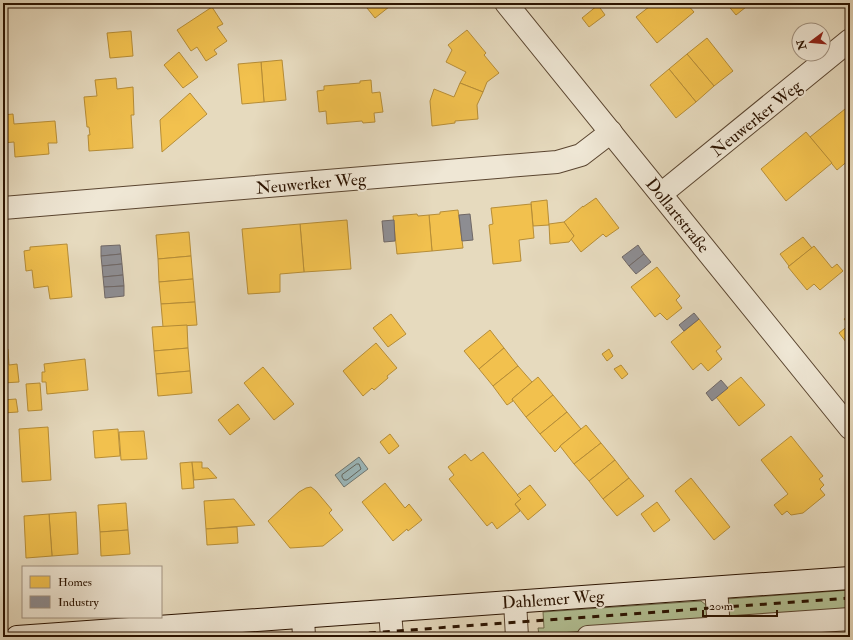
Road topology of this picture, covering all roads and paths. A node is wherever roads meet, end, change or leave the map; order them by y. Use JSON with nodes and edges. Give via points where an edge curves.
{"nodes":[{"id":1,"x":506,"y":3,"type":"edge"},
{"id":2,"x":850,"y":40,"type":"edge"},
{"id":3,"x":611,"y":132,"type":"junction"},
{"id":4,"x":662,"y":194,"type":"junction"},
{"id":5,"x":3,"y":208,"type":"edge"},
{"id":6,"x":850,"y":428,"type":"edge"},
{"id":7,"x":850,"y":578,"type":"edge"},
{"id":8,"x":716,"y":588,"type":"junction"},
{"id":9,"x":515,"y":602,"type":"junction"},
{"id":10,"x":390,"y":611,"type":"junction"},
{"id":11,"x":850,"y":619,"type":"edge"},
{"id":12,"x":303,"y":627,"type":"edge"},
{"id":13,"x":719,"y":628,"type":"junction"},
{"id":14,"x":172,"y":631,"type":"edge"},
{"id":15,"x":68,"y":635,"type":"edge"},
{"id":16,"x":17,"y":637,"type":"edge"},
{"id":17,"x":392,"y":637,"type":"edge"},
{"id":18,"x":517,"y":637,"type":"edge"},
{"id":19,"x":588,"y":637,"type":"edge"}],
"edges":[{"from":1,"to":3,"type":"street","name":"Dollartstraße"},
{"from":2,"to":4,"type":"street","name":"Neuwerker Weg"},
{"from":3,"to":4,"type":"street","name":"Dollartstraße"},
{"from":3,"to":5,"type":"street","name":"Neuwerker Weg","via":[[581,155],[556,162]]},
{"from":4,"to":6,"type":"street","name":"Dollartstraße"},
{"from":7,"to":8,"type":"street","name":"Dahlemer Weg"},
{"from":8,"to":9,"type":"street","name":"Dahlemer Weg"},
{"from":8,"to":13,"type":"street"},
{"from":9,"to":10,"type":"street","name":"Dahlemer Weg"},
{"from":9,"to":18,"type":"street"},
{"from":10,"to":12,"type":"street","name":"Dahlemer Weg"},
{"from":10,"to":17,"type":"street"},
{"from":11,"to":13,"type":"street"},
{"from":12,"to":14,"type":"street","name":"Dahlemer Weg"},
{"from":13,"to":19,"type":"street"},
{"from":14,"to":15,"type":"street","name":"Dahlemer Weg"},
{"from":15,"to":16,"type":"street","name":"Dahlemer Weg"}]}
